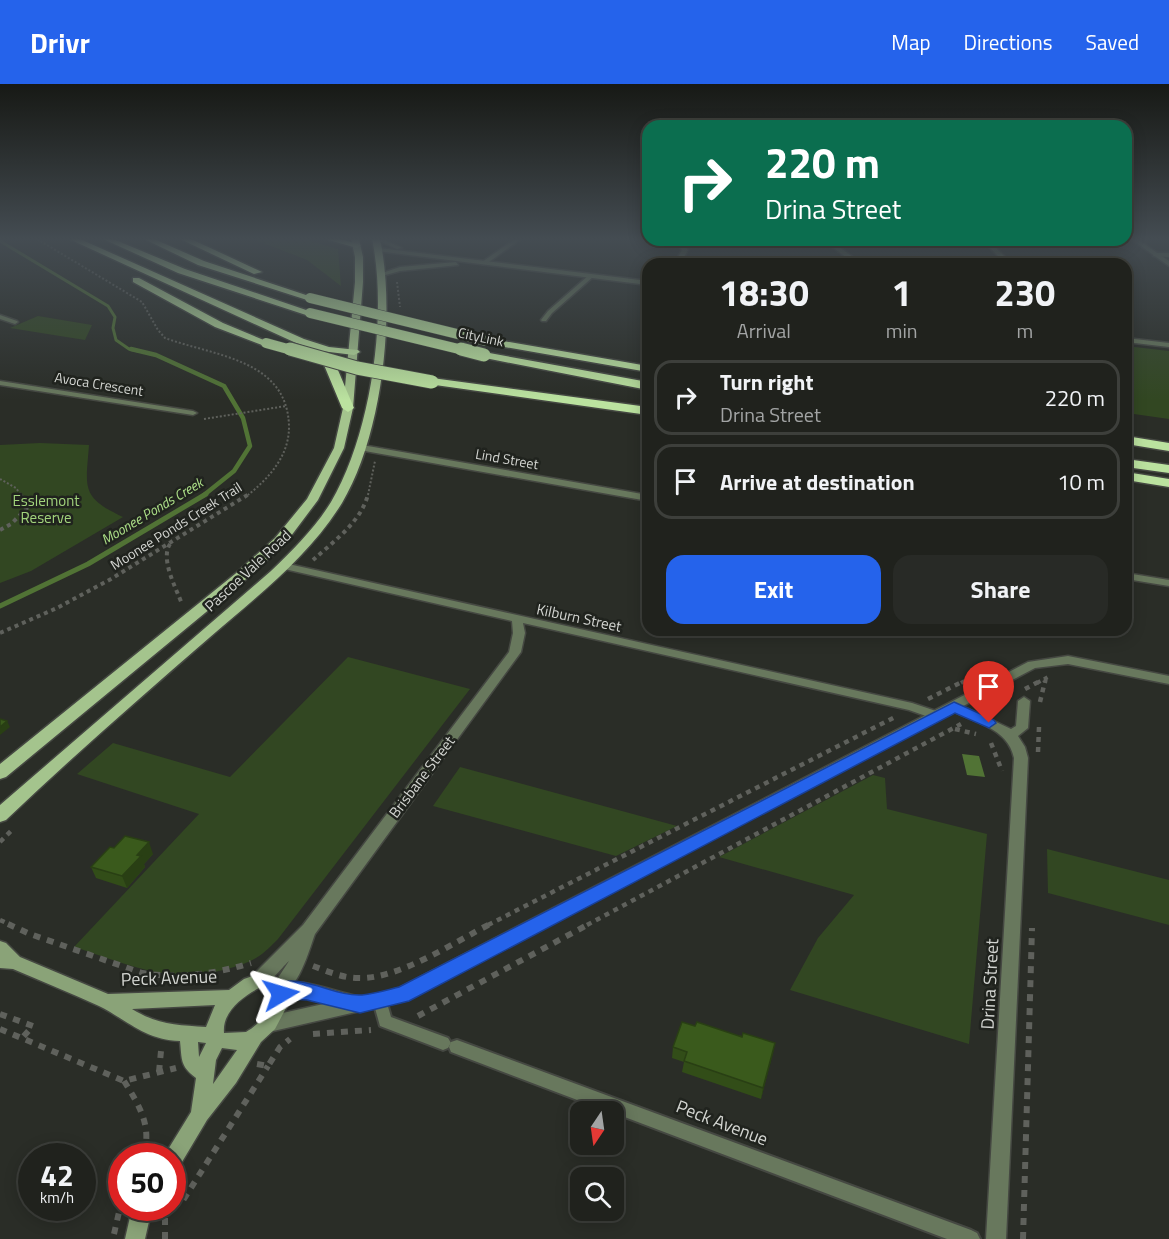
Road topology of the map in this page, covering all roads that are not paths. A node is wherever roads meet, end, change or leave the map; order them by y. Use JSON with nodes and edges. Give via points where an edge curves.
{"nodes":[{"id":1,"x":160,"y":293,"type":"edge"},
{"id":2,"x":192,"y":293,"type":"edge"},
{"id":3,"x":243,"y":293,"type":"edge"},
{"id":4,"x":294,"y":293,"type":"edge"},
{"id":5,"x":299,"y":293,"type":"edge"},
{"id":6,"x":360,"y":293,"type":"edge"},
{"id":7,"x":383,"y":293,"type":"edge"},
{"id":8,"x":572,"y":293,"type":"edge"},
{"id":9,"x":310,"y":298,"type":"junction"},
{"id":10,"x":0,"y":317,"type":"edge"},
{"id":11,"x":544,"y":320,"type":"dead end"},
{"id":12,"x":15,"y":322,"type":"dead end"},
{"id":13,"x":300,"y":341,"type":"junction"},
{"id":14,"x":1132,"y":341,"type":"edge"},
{"id":15,"x":1169,"y":345,"type":"edge"},
{"id":16,"x":368,"y":348,"type":"junction"},
{"id":17,"x":642,"y":368,"type":"edge"},
{"id":18,"x":0,"y":383,"type":"edge"},
{"id":19,"x":642,"y":385,"type":"edge"},
{"id":20,"x":348,"y":408,"type":"junction"},
{"id":21,"x":642,"y":410,"type":"edge"},
{"id":22,"x":193,"y":413,"type":"dead end"},
{"id":23,"x":1132,"y":441,"type":"edge"},
{"id":24,"x":1169,"y":447,"type":"edge"},
{"id":25,"x":362,"y":448,"type":"junction"},
{"id":26,"x":1132,"y":464,"type":"edge"},
{"id":27,"x":1169,"y":469,"type":"edge"},
{"id":28,"x":1132,"y":477,"type":"edge"},
{"id":29,"x":1169,"y":483,"type":"edge"},
{"id":30,"x":642,"y":497,"type":"edge"},
{"id":31,"x":284,"y":566,"type":"junction"},
{"id":32,"x":1132,"y":577,"type":"edge"},
{"id":33,"x":1169,"y":583,"type":"edge"},
{"id":34,"x":517,"y":619,"type":"junction"},
{"id":35,"x":1169,"y":680,"type":"edge"},
{"id":36,"x":1019,"y":696,"type":"road end"},
{"id":37,"x":954,"y":707,"type":"junction"},
{"id":38,"x":937,"y":716,"type":"junction"},
{"id":39,"x":1011,"y":735,"type":"junction"},
{"id":40,"x":0,"y":773,"type":"edge"},
{"id":41,"x":0,"y":815,"type":"edge"},
{"id":42,"x":309,"y":930,"type":"junction"},
{"id":43,"x":0,"y":948,"type":"edge"},
{"id":44,"x":7,"y":962,"type":"edge"},
{"id":45,"x":258,"y":981,"type":"junction"},
{"id":46,"x":280,"y":989,"type":"junction"},
{"id":47,"x":232,"y":997,"type":"junction"},
{"id":48,"x":380,"y":1001,"type":"junction"},
{"id":49,"x":107,"y":1002,"type":"junction"},
{"id":50,"x":360,"y":1004,"type":"junction"},
{"id":51,"x":269,"y":1024,"type":"junction"},
{"id":52,"x":188,"y":1035,"type":"junction"},
{"id":53,"x":216,"y":1037,"type":"junction"},
{"id":54,"x":254,"y":1038,"type":"junction"},
{"id":55,"x":198,"y":1069,"type":"junction"},
{"id":56,"x":200,"y":1114,"type":"junction"},
{"id":57,"x":182,"y":1143,"type":"edge"},
{"id":58,"x":139,"y":1221,"type":"edge"},
{"id":59,"x":135,"y":1239,"type":"edge"},
{"id":60,"x":971,"y":1239,"type":"edge"},
{"id":61,"x":996,"y":1239,"type":"edge"}],
"edges":[{"from":1,"to":21,"type":"highway","bridge":true,"via":[[195,313],[266,343],[357,368]]},
{"from":2,"to":13,"type":"highway"},
{"from":3,"to":19,"type":"highway","name":"CityLink","bridge":true,"via":[[484,356]]},
{"from":4,"to":9,"type":"highway","name":"CityLink"},
{"from":5,"to":9,"type":"highway"},
{"from":6,"to":16,"type":"main road","name":"Pascoe Vale Road"},
{"from":7,"to":16,"type":"main road","name":"Pascoe Vale Road","via":[[384,322]]},
{"from":8,"to":11,"type":"street"},
{"from":9,"to":17,"type":"highway","name":"CityLink","bridge":true,"via":[[486,341]]},
{"from":10,"to":12,"type":"street"},
{"from":13,"to":16,"type":"highway","via":[[328,350]]},
{"from":13,"to":20,"type":"highway","via":[[329,363]]},
{"from":14,"to":15,"type":"street"},
{"from":16,"to":20,"type":"main road","name":"Pascoe Vale Road"},
{"from":16,"to":25,"type":"main road","name":"Pascoe Vale Road"},
{"from":18,"to":22,"type":"street","name":"Avoca Crescent"},
{"from":20,"to":40,"type":"main road","name":"Pascoe Vale Road","via":[[339,448],[312,500],[280,541]]},
{"from":23,"to":24,"type":"highway"},
{"from":25,"to":30,"type":"street","name":"Lind Street"},
{"from":25,"to":31,"type":"main road","name":"Pascoe Vale Road","via":[[336,503]]},
{"from":26,"to":27,"type":"highway"},
{"from":28,"to":29,"type":"highway"},
{"from":31,"to":34,"type":"street","name":"Kilburn Street"},
{"from":31,"to":41,"type":"main road","name":"Pascoe Vale Road","via":[[63,755]]},
{"from":32,"to":33,"type":"street"},
{"from":34,"to":38,"type":"street","name":"Kilburn Street","via":[[912,707]]},
{"from":34,"to":42,"type":"street","name":"Brisbane Street","via":[[515,652]]},
{"from":35,"to":37,"type":"street","via":[[1068,660],[1048,661],[1032,665]]},
{"from":36,"to":39,"type":"street","via":[[1022,728]]},
{"from":37,"to":38,"type":"street"},
{"from":37,"to":39,"type":"street"},
{"from":38,"to":48,"type":"street","via":[[428,982]]},
{"from":39,"to":61,"type":"street","name":"Drina Street","via":[[1019,744],[1021,758]]},
{"from":42,"to":45,"type":"street","name":"Brisbane Street"},
{"from":42,"to":46,"type":"street","name":"Brisbane Street","via":[[294,969]]},
{"from":43,"to":44,"type":"main road","name":"Peck Avenue"},
{"from":44,"to":49,"type":"main road","name":"Peck Avenue"},
{"from":45,"to":46,"type":"main road","via":[[273,983]]},
{"from":45,"to":47,"type":"main road"},
{"from":46,"to":50,"type":"street","via":[[307,991]]},
{"from":46,"to":51,"type":"main road","via":[[280,1002]]},
{"from":47,"to":49,"type":"main road","name":"Peck Avenue"},
{"from":47,"to":53,"type":"main road","via":[[217,1018]]},
{"from":48,"to":50,"type":"street"},
{"from":48,"to":60,"type":"lane","name":"Peck Avenue","via":[[385,1021],[397,1026]]},
{"from":49,"to":52,"type":"main road","name":"Peck Avenue","via":[[142,1024]]},
{"from":50,"to":51,"type":"street"},
{"from":51,"to":54,"type":"main road"},
{"from":52,"to":53,"type":"main road","name":"Peck Avenue"},
{"from":52,"to":55,"type":"main road"},
{"from":53,"to":54,"type":"main road","name":"Peck Avenue","via":[[237,1041]]},
{"from":53,"to":55,"type":"main road","via":[[207,1060]]},
{"from":54,"to":56,"type":"main road","via":[[230,1077]]},
{"from":55,"to":56,"type":"main road"},
{"from":56,"to":57,"type":"main road"},
{"from":58,"to":59,"type":"main road"}]}
